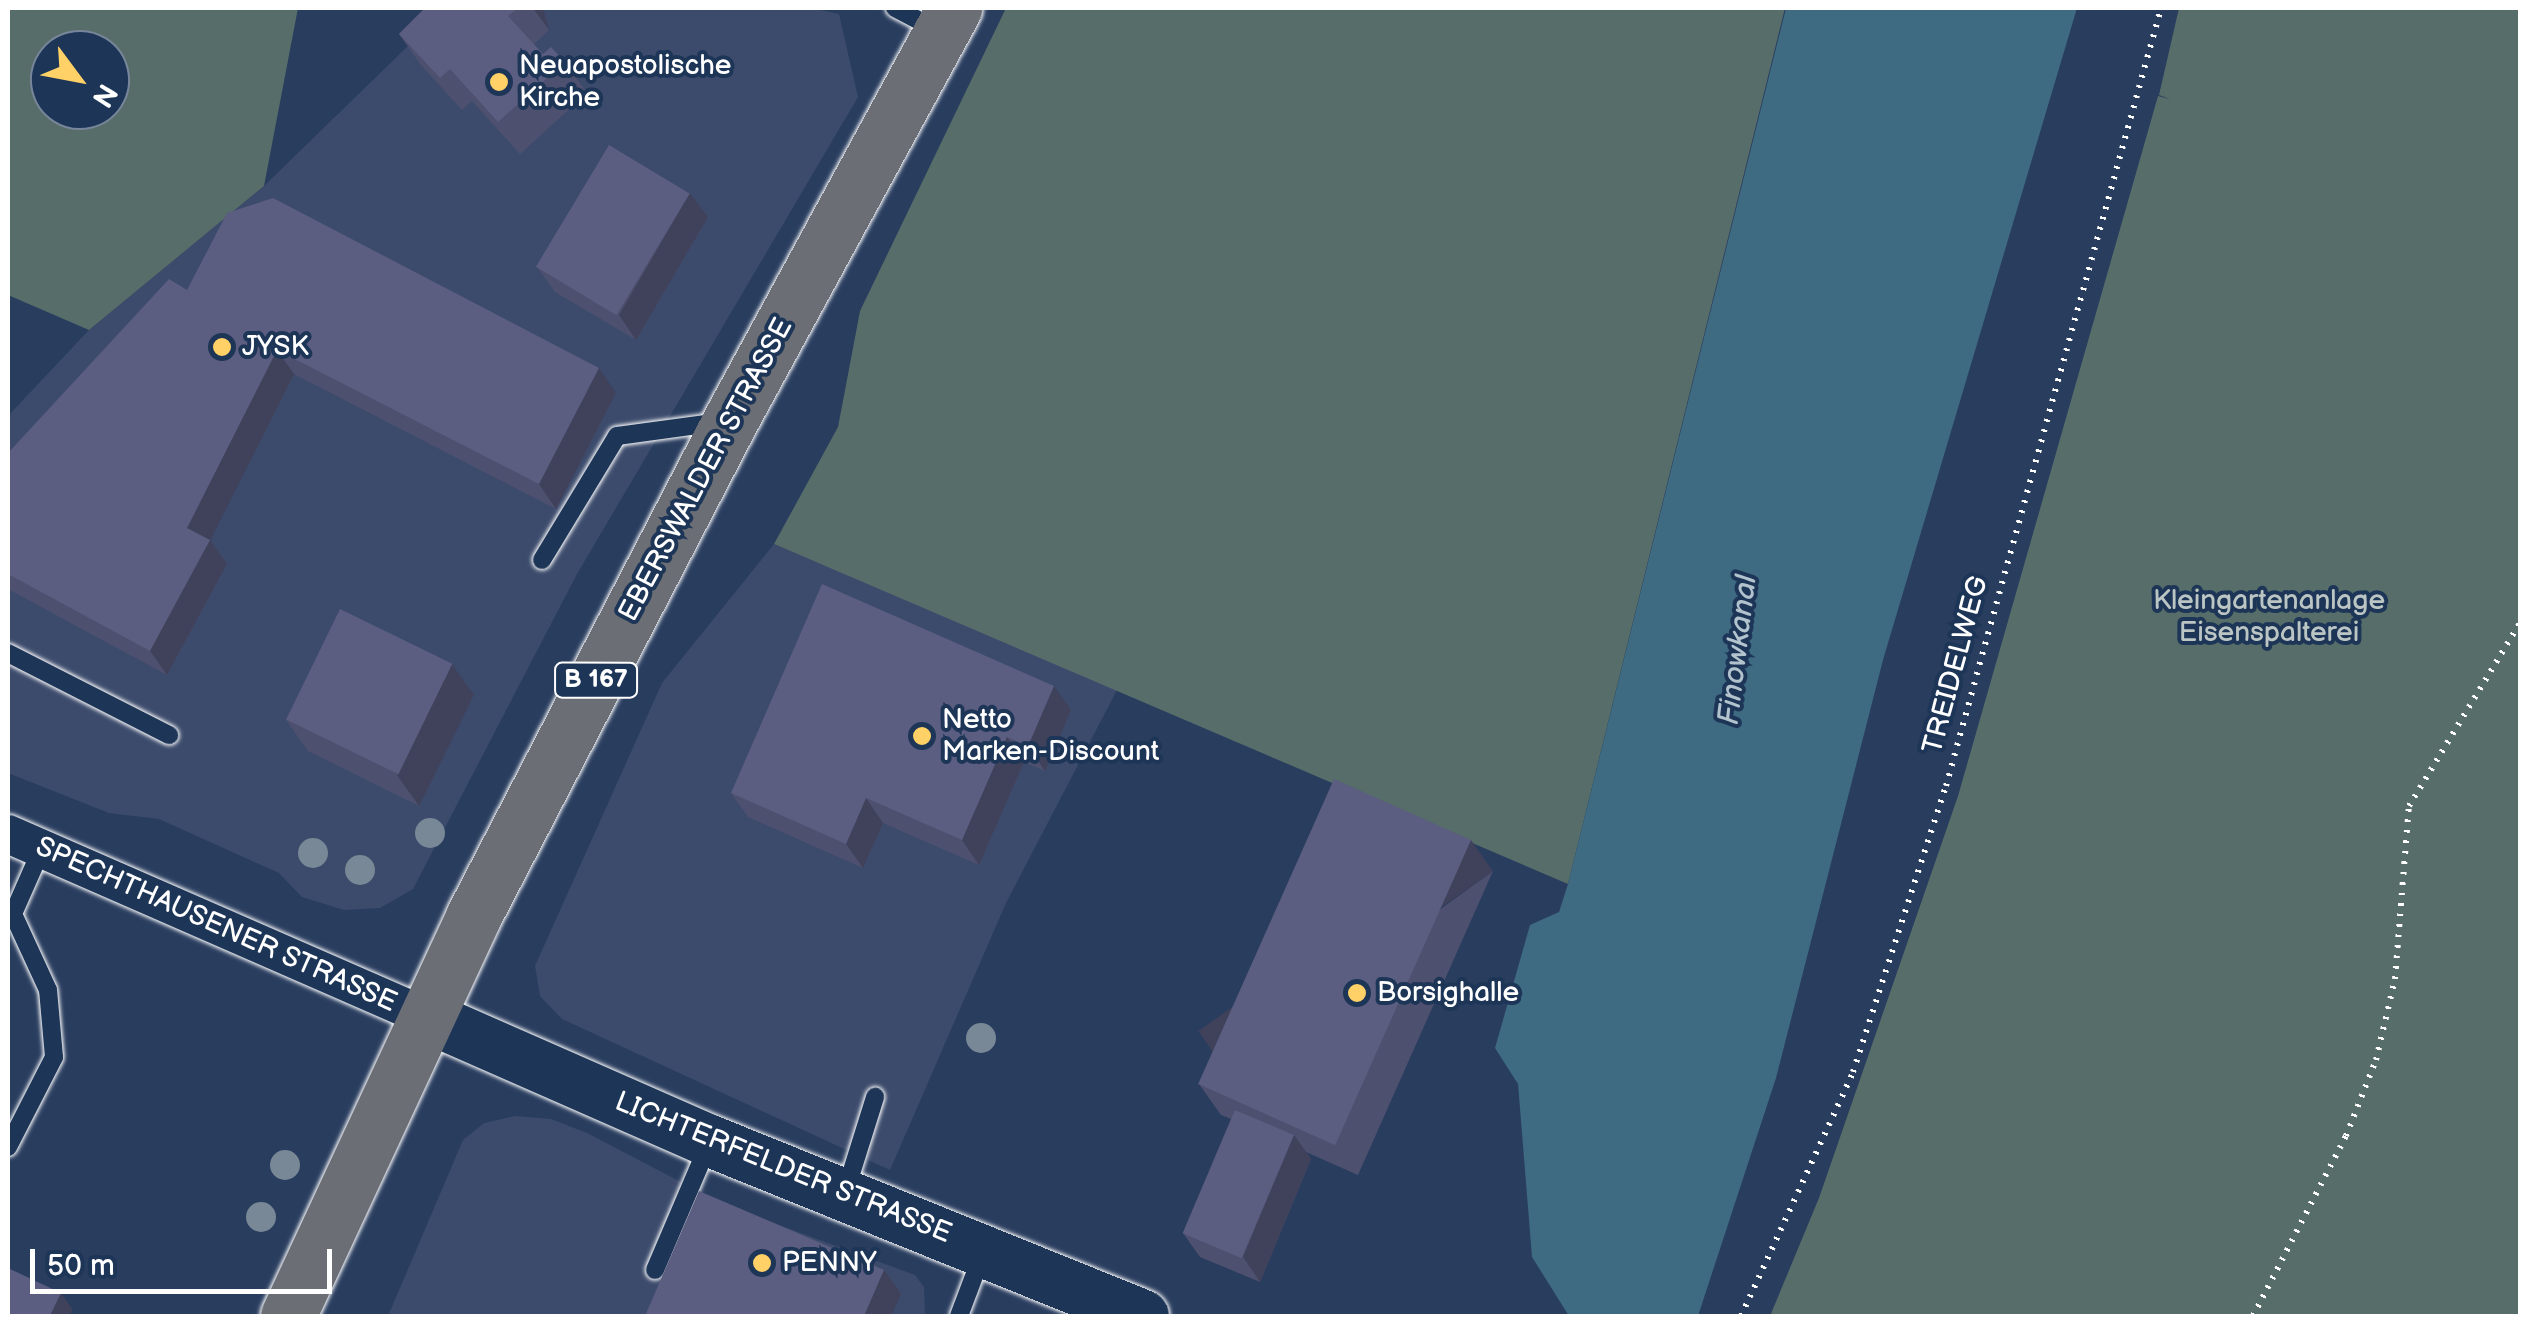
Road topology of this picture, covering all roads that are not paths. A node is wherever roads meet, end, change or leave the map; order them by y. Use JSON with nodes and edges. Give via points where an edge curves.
{"nodes":[{"id":1,"x":930,"y":16,"type":"edge"},
{"id":2,"x":730,"y":420,"type":"junction"},
{"id":3,"x":542,"y":560,"type":"dead end"},
{"id":4,"x":8,"y":654,"type":"edge"},
{"id":5,"x":168,"y":736,"type":"dead end"},
{"id":6,"x":24,"y":841,"type":"edge"},
{"id":7,"x":425,"y":1016,"type":"junction"},
{"id":8,"x":876,"y":1097,"type":"dead end"},
{"id":9,"x":710,"y":1141,"type":"junction"},
{"id":10,"x":8,"y":1148,"type":"edge"},
{"id":11,"x":845,"y":1194,"type":"junction"},
{"id":12,"x":984,"y":1250,"type":"junction"},
{"id":13,"x":655,"y":1270,"type":"dead end"},
{"id":14,"x":288,"y":1316,"type":"edge"},
{"id":15,"x":959,"y":1316,"type":"edge"},
{"id":16,"x":1143,"y":1316,"type":"edge"}],
"edges":[{"from":1,"to":2,"type":"main road","name":"EBERSWALDER STRASSE","number":"B 167"},
{"from":2,"to":3,"type":"lane","via":[[618,436]]},
{"from":2,"to":7,"type":"main road","name":"EBERSWALDER STRASSE","number":"B 167"},
{"from":4,"to":5,"type":"lane"},
{"from":6,"to":7,"type":"street","name":"SPECHTHAUSENER STRASSE"},
{"from":6,"to":10,"type":"lane","via":[[13,914],[48,990],[54,1057]]},
{"from":7,"to":9,"type":"main road","name":"LICHTERFELDER STRASSE"},
{"from":7,"to":14,"type":"main road","name":"EBERSWALDER STRASSE","number":"B 167"},
{"from":8,"to":11,"type":"lane"},
{"from":9,"to":11,"type":"main road","name":"LICHTERFELDER STRASSE"},
{"from":9,"to":13,"type":"lane"},
{"from":11,"to":12,"type":"main road","name":"LICHTERFELDER STRASSE"},
{"from":12,"to":15,"type":"lane"},
{"from":12,"to":16,"type":"main road","name":"LICHTERFELDER STRASSE"}]}
